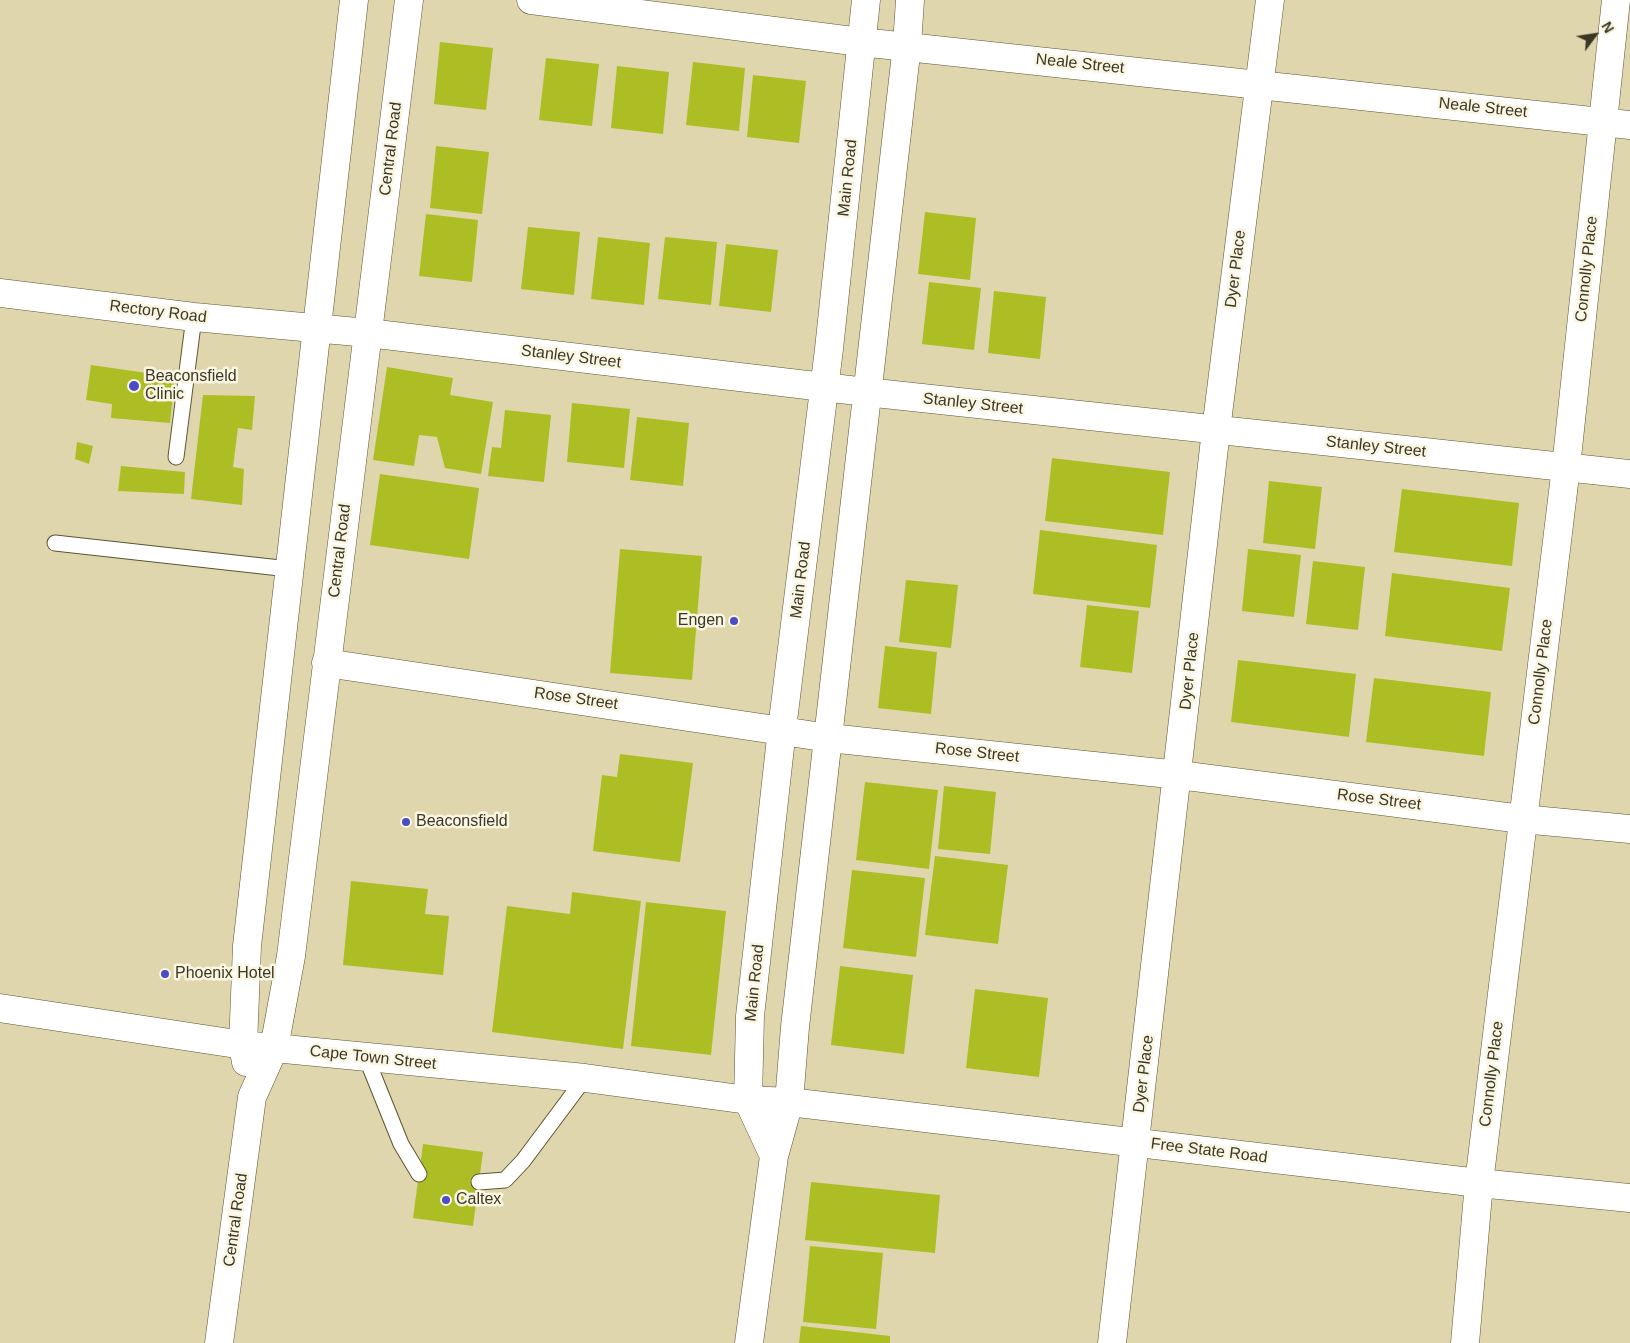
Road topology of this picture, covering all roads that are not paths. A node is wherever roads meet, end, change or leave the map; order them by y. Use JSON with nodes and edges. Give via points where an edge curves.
{"nodes":[{"id":1,"x":354,"y":0,"type":"edge"},
{"id":2,"x":409,"y":0,"type":"edge"},
{"id":3,"x":531,"y":0,"type":"edge"},
{"id":4,"x":866,"y":0,"type":"edge"},
{"id":5,"x":910,"y":0,"type":"edge"},
{"id":6,"x":1270,"y":0,"type":"edge"},
{"id":7,"x":1616,"y":0,"type":"edge"},
{"id":8,"x":861,"y":42,"type":"junction"},
{"id":9,"x":907,"y":45,"type":"junction"},
{"id":10,"x":1260,"y":84,"type":"junction"},
{"id":11,"x":1602,"y":121,"type":"junction"},
{"id":12,"x":1630,"y":124,"type":"edge"},
{"id":13,"x":0,"y":293,"type":"edge"},
{"id":14,"x":194,"y":317,"type":"junction"},
{"id":15,"x":317,"y":328,"type":"junction"},
{"id":16,"x":368,"y":333,"type":"junction"},
{"id":17,"x":825,"y":387,"type":"junction"},
{"id":18,"x":866,"y":392,"type":"junction"},
{"id":19,"x":1216,"y":430,"type":"junction"},
{"id":20,"x":176,"y":457,"type":"dead end"},
{"id":21,"x":1566,"y":467,"type":"junction"},
{"id":22,"x":1630,"y":474,"type":"edge"},
{"id":23,"x":55,"y":543,"type":"dead end"},
{"id":24,"x":290,"y":569,"type":"junction"},
{"id":25,"x":326,"y":663,"type":"junction"},
{"id":26,"x":782,"y":729,"type":"junction"},
{"id":27,"x":829,"y":738,"type":"junction"},
{"id":28,"x":1178,"y":775,"type":"junction"},
{"id":29,"x":1522,"y":819,"type":"junction"},
{"id":30,"x":1630,"y":829,"type":"edge"},
{"id":31,"x":0,"y":1008,"type":"edge"},
{"id":32,"x":243,"y":1045,"type":"junction"},
{"id":33,"x":274,"y":1048,"type":"junction"},
{"id":34,"x":366,"y":1057,"type":"junction"},
{"id":35,"x":585,"y":1078,"type":"junction"},
{"id":36,"x":252,"y":1097,"type":"junction"},
{"id":37,"x":748,"y":1100,"type":"junction"},
{"id":38,"x":789,"y":1102,"type":"junction"},
{"id":39,"x":1136,"y":1143,"type":"junction"},
{"id":40,"x":774,"y":1156,"type":"junction"},
{"id":41,"x":419,"y":1174,"type":"dead end"},
{"id":42,"x":479,"y":1182,"type":"dead end"},
{"id":43,"x":1480,"y":1183,"type":"junction"},
{"id":44,"x":1630,"y":1198,"type":"edge"},
{"id":45,"x":219,"y":1343,"type":"edge"},
{"id":46,"x":749,"y":1343,"type":"edge"},
{"id":47,"x":1112,"y":1343,"type":"edge"},
{"id":48,"x":1465,"y":1343,"type":"edge"}],
"edges":[{"from":1,"to":15,"type":"street","name":"Central Road"},
{"from":2,"to":16,"type":"street","name":"Central Road"},
{"from":3,"to":8,"type":"street","name":"Neale Street"},
{"from":4,"to":8,"type":"street","name":"Main Road"},
{"from":5,"to":9,"type":"street"},
{"from":6,"to":10,"type":"street","name":"Dyer Place"},
{"from":7,"to":11,"type":"street","name":"Connolly Place"},
{"from":8,"to":9,"type":"street","name":"Neale Street"},
{"from":8,"to":17,"type":"street","name":"Main Road"},
{"from":9,"to":10,"type":"street","name":"Neale Street"},
{"from":9,"to":18,"type":"street"},
{"from":10,"to":11,"type":"street","name":"Neale Street"},
{"from":10,"to":19,"type":"street","name":"Dyer Place"},
{"from":11,"to":12,"type":"street","name":"Neale Street"},
{"from":11,"to":21,"type":"street","name":"Connolly Place"},
{"from":13,"to":14,"type":"street","name":"Rectory Road"},
{"from":14,"to":15,"type":"street","name":"Rectory Road"},
{"from":14,"to":20,"type":"lane"},
{"from":15,"to":16,"type":"street","name":"Stanley Street"},
{"from":15,"to":24,"type":"street","name":"Central Road"},
{"from":16,"to":17,"type":"street","name":"Stanley Street"},
{"from":16,"to":25,"type":"street","name":"Central Road"},
{"from":17,"to":18,"type":"street","name":"Stanley Street"},
{"from":17,"to":26,"type":"street","name":"Main Road"},
{"from":18,"to":19,"type":"street","name":"Stanley Street"},
{"from":18,"to":27,"type":"street"},
{"from":19,"to":21,"type":"street","name":"Stanley Street"},
{"from":19,"to":28,"type":"street","name":"Dyer Place"},
{"from":21,"to":22,"type":"street","name":"Stanley Street"},
{"from":21,"to":29,"type":"street","name":"Connolly Place"},
{"from":23,"to":24,"type":"lane"},
{"from":24,"to":32,"type":"street","name":"Central Road","via":[[247,946]]},
{"from":25,"to":26,"type":"street","name":"Rose Street"},
{"from":25,"to":33,"type":"street","name":"Central Road","via":[[291,956]]},
{"from":26,"to":27,"type":"street","name":"Rose Street"},
{"from":26,"to":37,"type":"street","name":"Main Road","via":[[750,1016]]},
{"from":27,"to":28,"type":"street","name":"Rose Street"},
{"from":27,"to":38,"type":"street"},
{"from":28,"to":29,"type":"street","name":"Rose Street"},
{"from":28,"to":39,"type":"street","name":"Dyer Place"},
{"from":29,"to":30,"type":"street","name":"Rose Street"},
{"from":29,"to":43,"type":"street","name":"Connolly Place"},
{"from":31,"to":32,"type":"street","name":"Cape Town Street"},
{"from":32,"to":33,"type":"street","name":"Cape Town Street"},
{"from":32,"to":36,"type":"street","name":"Central Road"},
{"from":33,"to":34,"type":"street","name":"Cape Town Street"},
{"from":33,"to":36,"type":"street","name":"Central Road"},
{"from":34,"to":35,"type":"street","name":"Cape Town Street"},
{"from":34,"to":41,"type":"lane","via":[[401,1144]]},
{"from":35,"to":37,"type":"street","name":"Cape Town Street"},
{"from":35,"to":42,"type":"lane","via":[[523,1162],[505,1180]]},
{"from":36,"to":45,"type":"street","name":"Central Road"},
{"from":37,"to":38,"type":"street","name":"Free State Road"},
{"from":37,"to":40,"type":"street","name":"Main Road"},
{"from":38,"to":39,"type":"street","name":"Free State Road"},
{"from":38,"to":40,"type":"street"},
{"from":39,"to":43,"type":"street","name":"Free State Road"},
{"from":39,"to":47,"type":"street","name":"Dyer Place"},
{"from":40,"to":46,"type":"street"},
{"from":43,"to":44,"type":"street","name":"Free State Road"},
{"from":43,"to":48,"type":"street","name":"Connolly Place"}]}
